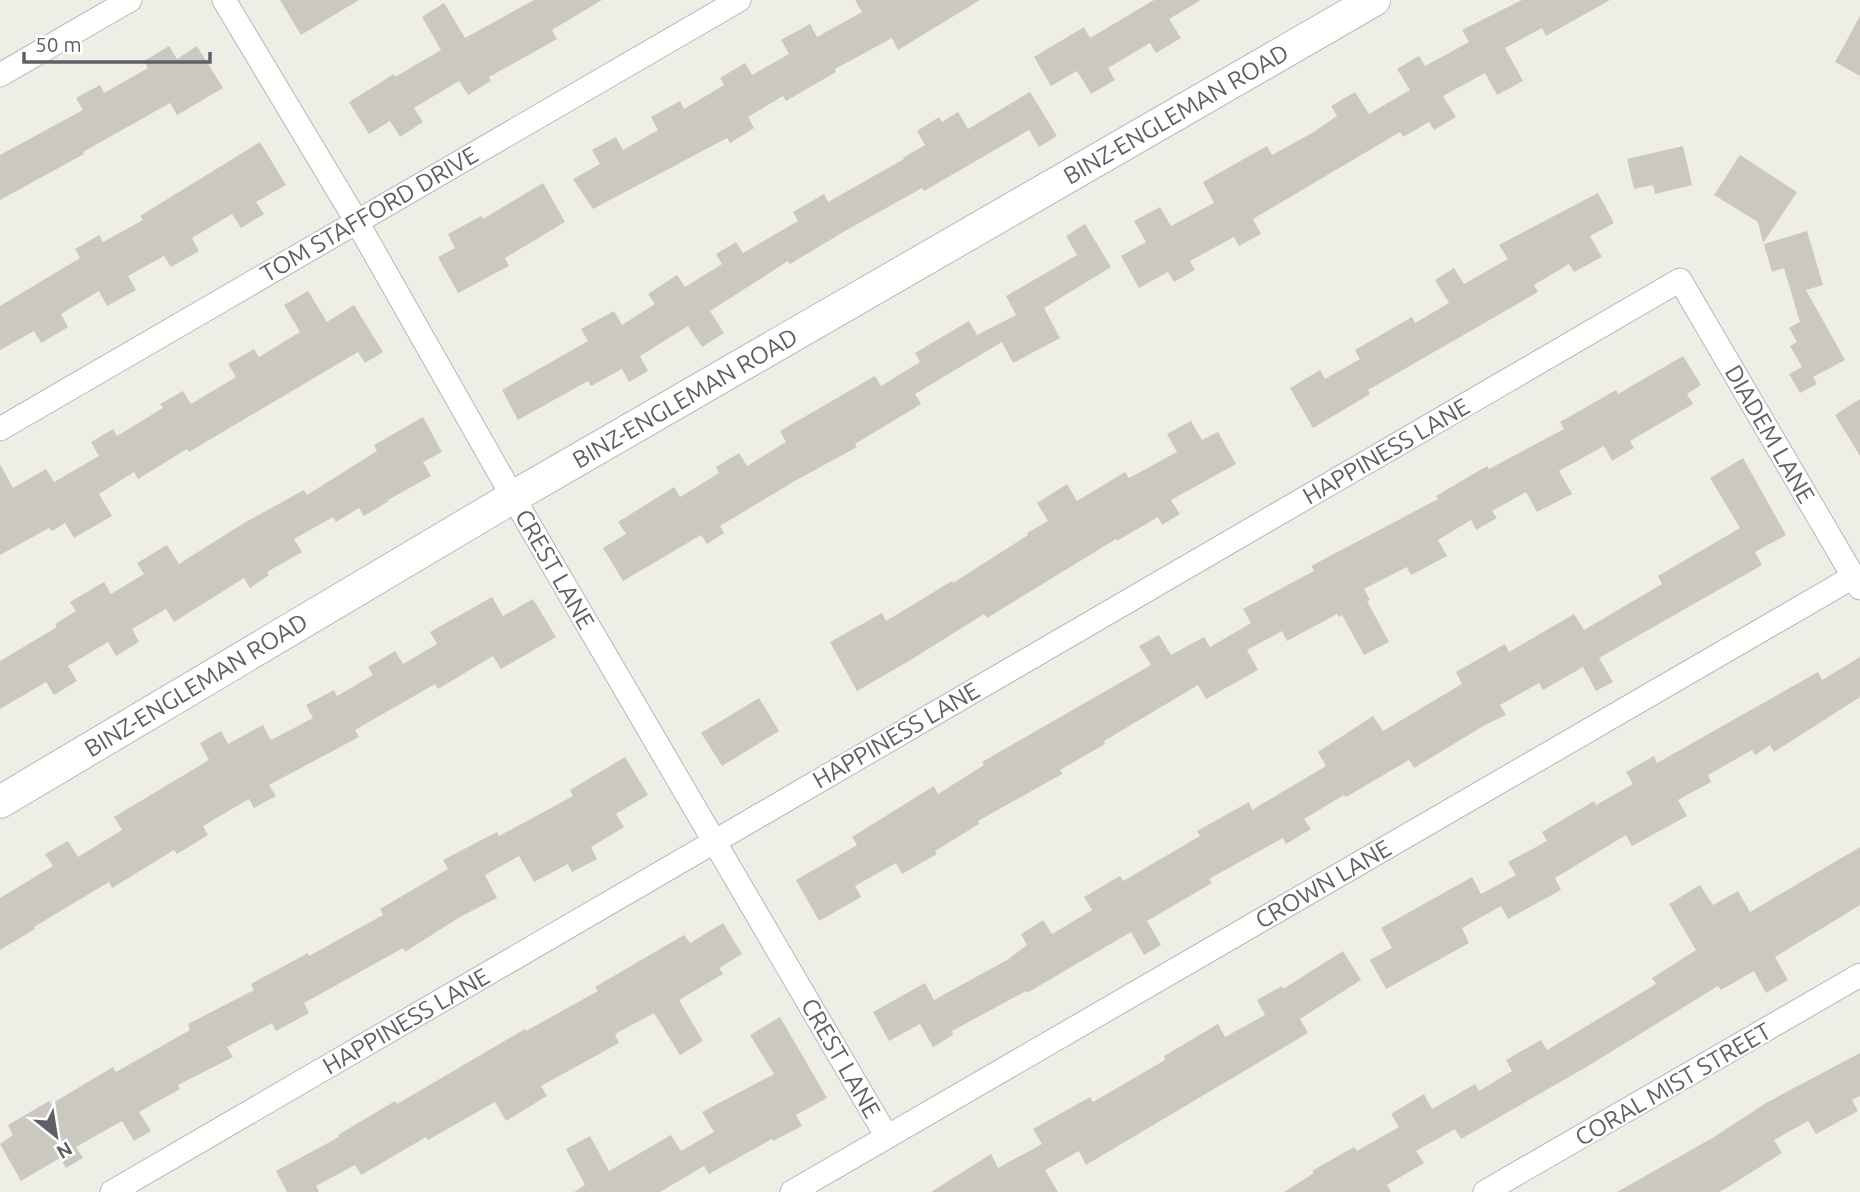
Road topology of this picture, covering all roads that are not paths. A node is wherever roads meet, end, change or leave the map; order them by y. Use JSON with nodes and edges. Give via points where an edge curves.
{"nodes":[{"id":1,"x":130,"y":0,"type":"edge"},
{"id":2,"x":225,"y":0,"type":"edge"},
{"id":3,"x":739,"y":0,"type":"edge"},
{"id":4,"x":1374,"y":0,"type":"edge"},
{"id":5,"x":0,"y":75,"type":"edge"},
{"id":6,"x":357,"y":222,"type":"junction"},
{"id":7,"x":1680,"y":280,"type":"joint"},
{"id":8,"x":0,"y":429,"type":"edge"},
{"id":9,"x":513,"y":497,"type":"junction"},
{"id":10,"x":1857,"y":583,"type":"edge"},
{"id":11,"x":0,"y":802,"type":"edge"},
{"id":12,"x":713,"y":842,"type":"junction"},
{"id":13,"x":1860,"y":975,"type":"edge"},
{"id":14,"x":887,"y":1137,"type":"junction"},
{"id":15,"x":112,"y":1192,"type":"edge"},
{"id":16,"x":792,"y":1192,"type":"edge"},
{"id":17,"x":1485,"y":1192,"type":"edge"}],
"edges":[{"from":1,"to":5,"type":"street"},
{"from":2,"to":6,"type":"street","name":"CREST LANE"},
{"from":3,"to":6,"type":"street","name":"TOM STAFFORD DRIVE"},
{"from":4,"to":9,"type":"street","name":"BINZ-ENGLEMAN ROAD"},
{"from":6,"to":8,"type":"street","name":"TOM STAFFORD DRIVE"},
{"from":6,"to":9,"type":"street","name":"CREST LANE"},
{"from":7,"to":10,"type":"street","name":"DIADEM LANE"},
{"from":7,"to":12,"type":"street","name":"HAPPINESS LANE"},
{"from":9,"to":11,"type":"street","name":"BINZ-ENGLEMAN ROAD"},
{"from":9,"to":12,"type":"street","name":"CREST LANE"},
{"from":10,"to":14,"type":"street","name":"CROWN LANE"},
{"from":12,"to":14,"type":"street","name":"CREST LANE"},
{"from":12,"to":15,"type":"street","name":"HAPPINESS LANE"},
{"from":13,"to":17,"type":"street","name":"CORAL MIST STREET"},
{"from":14,"to":16,"type":"street","name":"CROWN LANE"}]}
